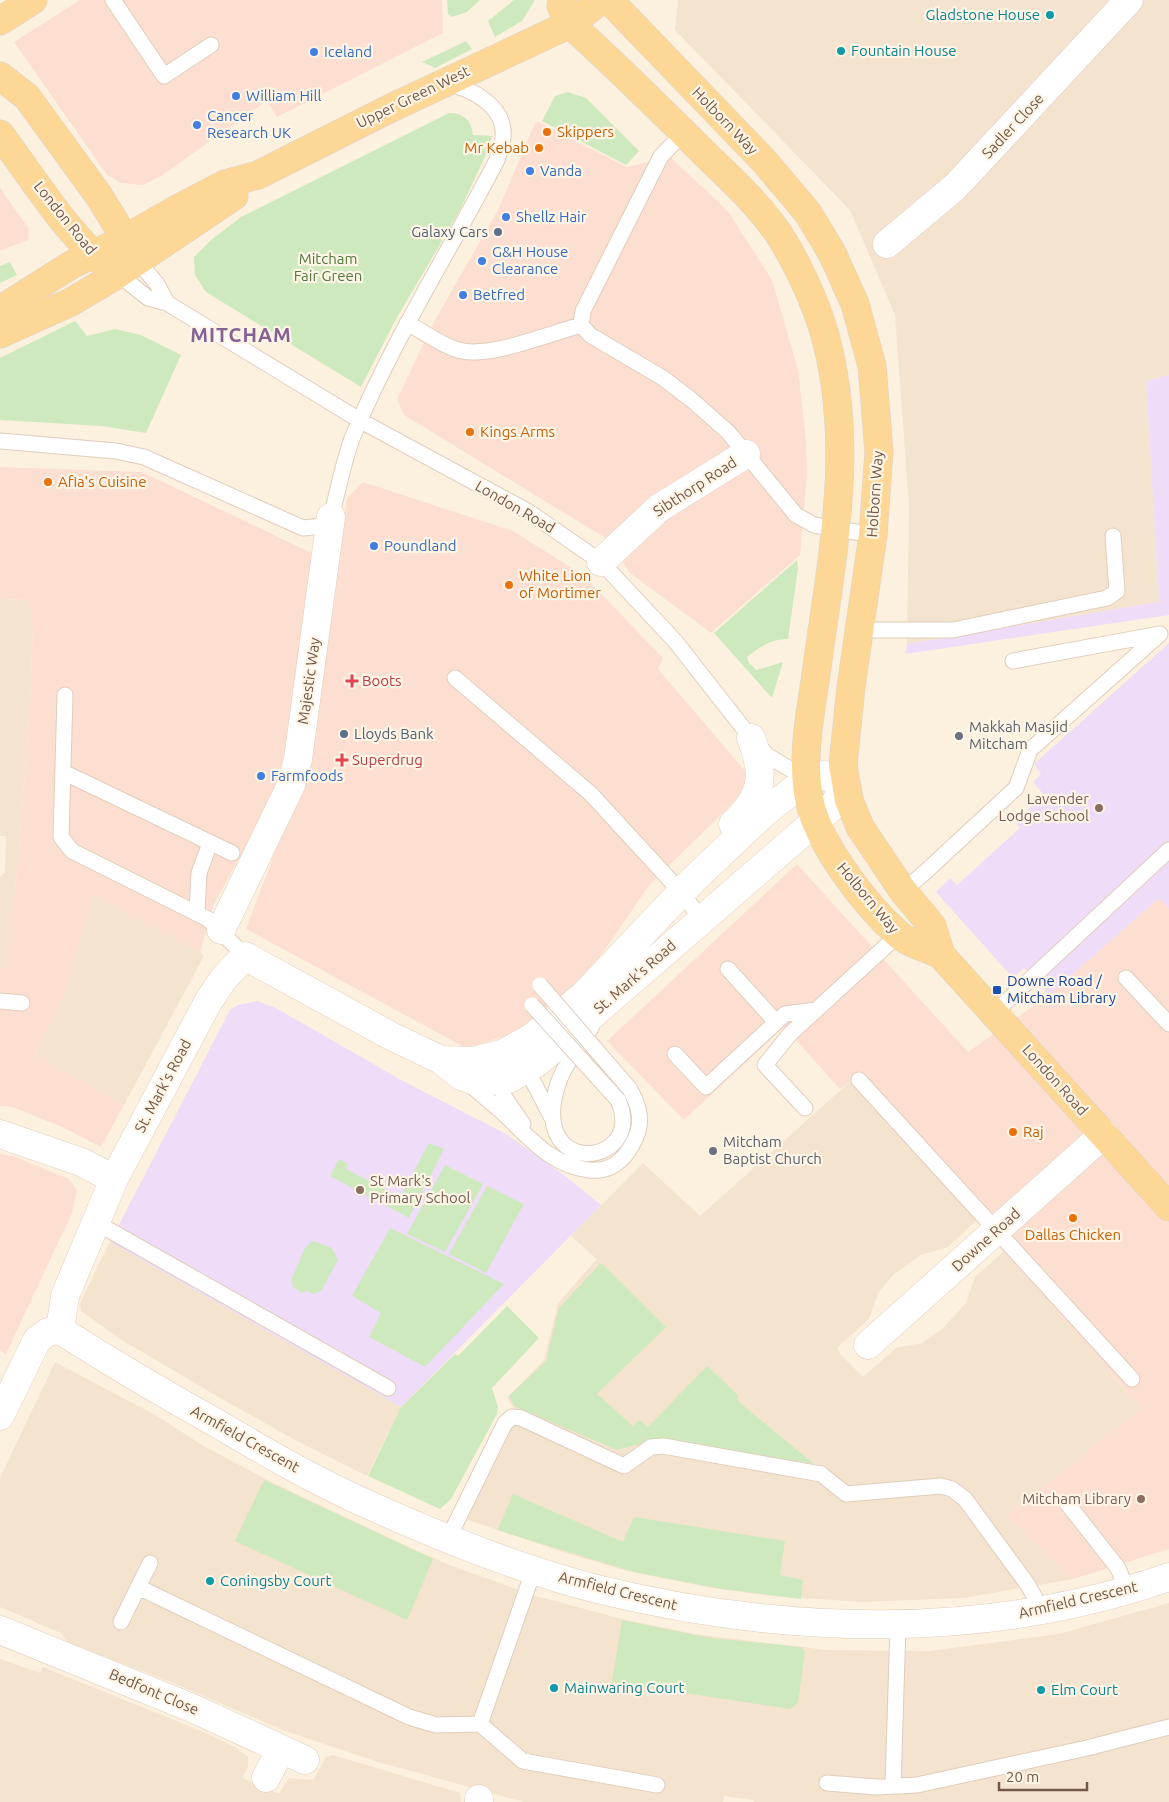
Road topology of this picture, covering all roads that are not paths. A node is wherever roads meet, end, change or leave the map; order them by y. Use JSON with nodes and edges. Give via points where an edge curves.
{"nodes":[{"id":1,"x":34,"y":0,"type":"edge"},
{"id":2,"x":113,"y":0,"type":"edge"},
{"id":3,"x":601,"y":0,"type":"edge"},
{"id":4,"x":608,"y":0,"type":"edge"},
{"id":5,"x":1129,"y":0,"type":"edge"},
{"id":6,"x":566,"y":12,"type":"edge"},
{"id":7,"x":0,"y":21,"type":"edge"},
{"id":8,"x":211,"y":45,"type":"dead end"},
{"id":9,"x":0,"y":76,"type":"edge"},
{"id":10,"x":443,"y":83,"type":"junction"},
{"id":11,"x":684,"y":133,"type":"junction"},
{"id":12,"x":0,"y":134,"type":"edge"},
{"id":13,"x":887,"y":244,"type":"dead end"},
{"id":14,"x":92,"y":254,"type":"junction"},
{"id":15,"x":127,"y":258,"type":"junction"},
{"id":16,"x":167,"y":303,"type":"junction"},
{"id":17,"x":0,"y":310,"type":"edge"},
{"id":18,"x":407,"y":322,"type":"junction"},
{"id":19,"x":581,"y":325,"type":"junction"},
{"id":20,"x":0,"y":334,"type":"edge"},
{"id":21,"x":361,"y":421,"type":"junction"},
{"id":22,"x":0,"y":441,"type":"edge"},
{"id":23,"x":746,"y":454,"type":"junction"},
{"id":24,"x":331,"y":517,"type":"junction"},
{"id":25,"x":836,"y":530,"type":"junction"},
{"id":26,"x":873,"y":535,"type":"junction"},
{"id":27,"x":1113,"y":536,"type":"dead end"},
{"id":28,"x":601,"y":562,"type":"junction"},
{"id":29,"x":860,"y":630,"type":"junction"},
{"id":30,"x":1012,"y":661,"type":"dead end"},
{"id":31,"x":455,"y":678,"type":"dead end"},
{"id":32,"x":65,"y":695,"type":"dead end"},
{"id":33,"x":751,"y":738,"type":"junction"},
{"id":34,"x":63,"y":772,"type":"junction"},
{"id":35,"x":807,"y":779,"type":"junction"},
{"id":36,"x":846,"y":785,"type":"junction"},
{"id":37,"x":814,"y":820,"type":"junction"},
{"id":38,"x":210,"y":843,"type":"junction"},
{"id":39,"x":1169,"y":850,"type":"edge"},
{"id":40,"x":232,"y":853,"type":"dead end"},
{"id":41,"x":677,"y":888,"type":"junction"},
{"id":42,"x":903,"y":891,"type":"junction"},
{"id":43,"x":197,"y":912,"type":"junction"},
{"id":44,"x":702,"y":920,"type":"junction"},
{"id":45,"x":221,"y":930,"type":"junction"},
{"id":46,"x":898,"y":935,"type":"junction"},
{"id":47,"x":941,"y":954,"type":"junction"},
{"id":48,"x":245,"y":956,"type":"junction"},
{"id":49,"x":728,"y":969,"type":"dead end"},
{"id":50,"x":1126,"y":978,"type":"dead end"},
{"id":51,"x":540,"y":985,"type":"dead end"},
{"id":52,"x":609,"y":999,"type":"junction"},
{"id":53,"x":0,"y":1001,"type":"edge"},
{"id":54,"x":22,"y":1003,"type":"dead end"},
{"id":55,"x":532,"y":1005,"type":"dead end"},
{"id":56,"x":816,"y":1010,"type":"junction"},
{"id":57,"x":994,"y":1013,"type":"junction"},
{"id":58,"x":776,"y":1022,"type":"junction"},
{"id":59,"x":1169,"y":1024,"type":"edge"},
{"id":60,"x":504,"y":1053,"type":"junction"},
{"id":61,"x":675,"y":1054,"type":"dead end"},
{"id":62,"x":451,"y":1068,"type":"junction"},
{"id":63,"x":527,"y":1068,"type":"junction"},
{"id":64,"x":499,"y":1080,"type":"junction"},
{"id":65,"x":859,"y":1080,"type":"dead end"},
{"id":66,"x":805,"y":1108,"type":"dead end"},
{"id":67,"x":552,"y":1118,"type":"junction"},
{"id":68,"x":0,"y":1134,"type":"edge"},
{"id":69,"x":1104,"y":1134,"type":"junction"},
{"id":70,"x":532,"y":1142,"type":"junction"},
{"id":71,"x":114,"y":1179,"type":"junction"},
{"id":72,"x":1169,"y":1207,"type":"edge"},
{"id":73,"x":96,"y":1222,"type":"junction"},
{"id":74,"x":996,"y":1230,"type":"junction"},
{"id":75,"x":60,"y":1330,"type":"junction"},
{"id":76,"x":868,"y":1345,"type":"dead end"},
{"id":77,"x":1132,"y":1379,"type":"dead end"},
{"id":78,"x":388,"y":1388,"type":"dead end"},
{"id":79,"x":0,"y":1416,"type":"edge"},
{"id":80,"x":1066,"y":1502,"type":"dead end"},
{"id":81,"x":448,"y":1539,"type":"junction"},
{"id":82,"x":150,"y":1563,"type":"dead end"},
{"id":83,"x":534,"y":1569,"type":"junction"},
{"id":84,"x":1169,"y":1577,"type":"edge"},
{"id":85,"x":138,"y":1587,"type":"junction"},
{"id":86,"x":1127,"y":1590,"type":"junction"},
{"id":87,"x":1042,"y":1611,"type":"junction"},
{"id":88,"x":120,"y":1622,"type":"dead end"},
{"id":89,"x":898,"y":1625,"type":"junction"},
{"id":90,"x":0,"y":1630,"type":"edge"},
{"id":91,"x":480,"y":1724,"type":"junction"},
{"id":92,"x":1169,"y":1727,"type":"edge"},
{"id":93,"x":266,"y":1778,"type":"dead end"},
{"id":94,"x":827,"y":1783,"type":"dead end"},
{"id":95,"x":657,"y":1785,"type":"dead end"},
{"id":96,"x":893,"y":1786,"type":"junction"}],
"edges":[{"from":1,"to":7,"type":"main road"},
{"from":2,"to":8,"type":"lane","via":[[164,76]]},
{"from":3,"to":6,"type":"main road","name":"Upper Green West"},
{"from":4,"to":26,"type":"main road","name":"Holborn Way","via":[[764,162],[808,213],[832,253],[855,304],[872,366],[879,452]]},
{"from":5,"to":13,"type":"street","name":"Sadler Close","via":[[955,187]]},
{"from":6,"to":10,"type":"main road","name":"Upper Green West"},
{"from":6,"to":11,"type":"main road","name":"Holborn Way"},
{"from":9,"to":15,"type":"main road","via":[[27,98],[99,196]]},
{"from":10,"to":15,"type":"main road","name":"Upper Green West","via":[[258,175],[233,197]]},
{"from":10,"to":18,"type":"lane","name":"Majestic Way","via":[[474,92],[489,105],[500,120],[503,136],[498,160]]},
{"from":11,"to":19,"type":"lane","via":[[661,156],[583,311]]},
{"from":11,"to":25,"type":"main road","name":"Holborn Way","via":[[778,233],[813,299],[834,372],[838,402],[841,460]]},
{"from":12,"to":14,"type":"main road","name":"London Road"},
{"from":14,"to":15,"type":"main road","name":"London Road"},
{"from":14,"to":17,"type":"main road"},
{"from":15,"to":16,"type":"lane","name":"London Road","via":[[157,284]]},
{"from":15,"to":16,"type":"lane","name":"London Road","via":[[148,298]]},
{"from":15,"to":20,"type":"main road","name":"Upper Green West","via":[[71,302]]},
{"from":16,"to":21,"type":"lane","name":"London Road"},
{"from":18,"to":19,"type":"lane","via":[[456,350],[473,353]]},
{"from":18,"to":21,"type":"lane","name":"Majestic Way"},
{"from":19,"to":23,"type":"lane","via":[[590,336],[656,374],[693,402],[728,432]]},
{"from":21,"to":24,"type":"lane","name":"Majestic Way","via":[[353,438]]},
{"from":21,"to":28,"type":"lane","name":"London Road","via":[[529,512]]},
{"from":22,"to":24,"type":"lane","via":[[116,451],[144,457],[303,528],[323,526]]},
{"from":23,"to":25,"type":"lane","via":[[796,515],[814,525]]},
{"from":23,"to":28,"type":"street","name":"Sibthorp Road","via":[[659,508]]},
{"from":24,"to":45,"type":"street","name":"Majestic Way","via":[[298,759],[291,785]]},
{"from":25,"to":26,"type":"lane"},
{"from":25,"to":35,"type":"main road","name":"Holborn Way","via":[[806,744]]},
{"from":26,"to":29,"type":"main road","name":"Holborn Way"},
{"from":27,"to":29,"type":"lane","via":[[1117,590],[1107,598],[953,630]]},
{"from":28,"to":33,"type":"lane","name":"London Road","via":[[675,640]]},
{"from":29,"to":36,"type":"main road","name":"Holborn Way","via":[[843,765]]},
{"from":30,"to":42,"type":"lane","via":[[1160,634],[1030,750],[1016,788]]},
{"from":31,"to":41,"type":"lane","via":[[591,794]]},
{"from":32,"to":34,"type":"lane"},
{"from":33,"to":35,"type":"lane","name":"London Road","via":[[768,756]]},
{"from":33,"to":41,"type":"street","via":[[758,756],[761,785],[753,802]]},
{"from":34,"to":38,"type":"lane"},
{"from":34,"to":43,"type":"lane","via":[[61,837],[72,851]]},
{"from":35,"to":36,"type":"street","via":[[824,775]]},
{"from":35,"to":37,"type":"main road","name":"Holborn Way"},
{"from":35,"to":41,"type":"street","name":"St. Mark's Road"},
{"from":36,"to":37,"type":"street","name":"St. Mark's Road","via":[[833,806]]},
{"from":36,"to":42,"type":"main road","name":"Holborn Way","via":[[860,827]]},
{"from":37,"to":44,"type":"street","name":"St. Mark's Road"},
{"from":37,"to":46,"type":"main road","name":"Holborn Way","via":[[844,872]]},
{"from":38,"to":40,"type":"lane"},
{"from":38,"to":43,"type":"lane","via":[[199,873]]},
{"from":39,"to":57,"type":"lane"},
{"from":41,"to":44,"type":"lane"},
{"from":41,"to":60,"type":"street","name":"St. Mark's Road","via":[[584,995],[537,1033]]},
{"from":42,"to":47,"type":"main road","name":"Holborn Way","via":[[932,926]]},
{"from":43,"to":45,"type":"lane"},
{"from":44,"to":52,"type":"street","name":"St. Mark's Road"},
{"from":45,"to":48,"type":"lane"},
{"from":46,"to":47,"type":"main road","name":"Holborn Way"},
{"from":46,"to":56,"type":"lane"},
{"from":47,"to":57,"type":"main road","name":"London Road"},
{"from":48,"to":62,"type":"street","name":"St. Mark's Road"},
{"from":48,"to":71,"type":"street","name":"St. Mark's Road","via":[[224,978],[208,1002]]},
{"from":49,"to":58,"type":"lane"},
{"from":50,"to":59,"type":"lane"},
{"from":51,"to":70,"type":"lane","bridge":true,"via":[[629,1088],[640,1112],[640,1123],[623,1159],[611,1168],[598,1171],[570,1167]]},
{"from":52,"to":63,"type":"street","name":"St. Mark's Road"},
{"from":52,"to":67,"type":"lane","via":[[564,1071],[554,1098]]},
{"from":53,"to":54,"type":"lane"},
{"from":55,"to":67,"type":"lane","bridge":true,"via":[[618,1100],[624,1114],[622,1128],[614,1142],[602,1152],[590,1155],[564,1145],[554,1131]]},
{"from":56,"to":58,"type":"lane","via":[[786,1014]]},
{"from":56,"to":66,"type":"lane","via":[[790,1034],[766,1065]]},
{"from":57,"to":69,"type":"main road","name":"London Road"},
{"from":58,"to":61,"type":"lane","via":[[706,1087]]},
{"from":60,"to":62,"type":"street","name":"St. Mark's Road"},
{"from":60,"to":63,"type":"lane","via":[[513,1055]]},
{"from":60,"to":64,"type":"lane","via":[[498,1068]]},
{"from":62,"to":64,"type":"street","name":"St. Mark's Road","via":[[477,1082]]},
{"from":62,"to":70,"type":"lane"},
{"from":63,"to":64,"type":"street","name":"St. Mark's Road","via":[[509,1079]]},
{"from":63,"to":67,"type":"lane"},
{"from":64,"to":70,"type":"lane","via":[[504,1095]]},
{"from":65,"to":74,"type":"lane"},
{"from":68,"to":71,"type":"street","via":[[81,1162]]},
{"from":69,"to":72,"type":"main road","name":"London Road"},
{"from":69,"to":74,"type":"street","name":"Downe Road"},
{"from":71,"to":73,"type":"street","name":"St. Mark's Road"},
{"from":73,"to":75,"type":"street","name":"St. Mark's Road","via":[[73,1272],[65,1296]]},
{"from":73,"to":78,"type":"lane"},
{"from":74,"to":76,"type":"street","name":"Downe Road"},
{"from":74,"to":77,"type":"lane"},
{"from":75,"to":79,"type":"street","via":[[48,1332],[37,1340]]},
{"from":75,"to":81,"type":"street","name":"Armfield Crescent","via":[[124,1371],[274,1457],[367,1504]]},
{"from":80,"to":86,"type":"lane","via":[[1118,1568]]},
{"from":81,"to":83,"type":"street","name":"Armfield Crescent"},
{"from":81,"to":87,"type":"lane","via":[[505,1424],[512,1416],[624,1466],[651,1447],[663,1446],[821,1474],[846,1494],[941,1486],[952,1489],[965,1499],[1028,1585]]},
{"from":82,"to":85,"type":"lane"},
{"from":83,"to":89,"type":"street","name":"Armfield Crescent","via":[[596,1589],[702,1611],[777,1620]]},
{"from":83,"to":91,"type":"lane"},
{"from":84,"to":86,"type":"street","name":"Armfield Crescent"},
{"from":85,"to":88,"type":"lane"},
{"from":85,"to":91,"type":"lane","via":[[409,1717],[436,1725]]},
{"from":86,"to":87,"type":"street","name":"Armfield Crescent"},
{"from":87,"to":89,"type":"street","name":"Armfield Crescent"},
{"from":89,"to":96,"type":"lane"},
{"from":90,"to":93,"type":"street","name":"Bedfont Close","via":[[192,1708],[293,1755]]},
{"from":91,"to":95,"type":"lane","via":[[522,1761]]},
{"from":92,"to":96,"type":"lane","via":[[926,1783]]},
{"from":94,"to":96,"type":"lane"}]}
